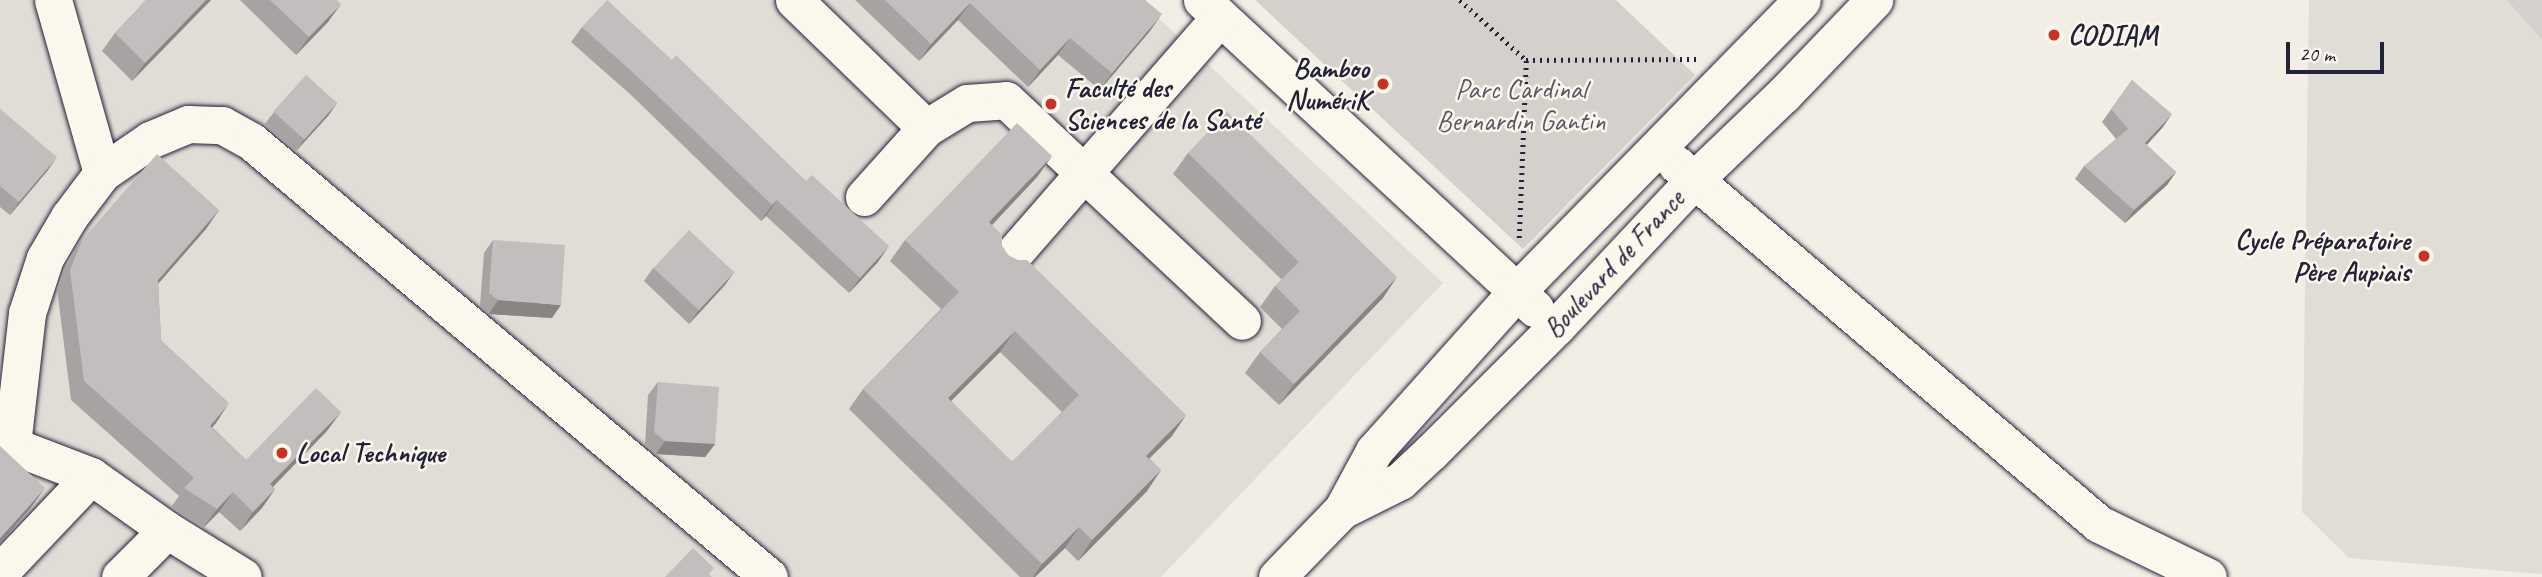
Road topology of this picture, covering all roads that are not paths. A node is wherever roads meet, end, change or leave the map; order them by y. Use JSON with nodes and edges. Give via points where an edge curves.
{"nodes":[{"id":1,"x":53,"y":0,"type":"edge"},
{"id":2,"x":793,"y":0,"type":"edge"},
{"id":3,"x":1802,"y":0,"type":"edge"},
{"id":4,"x":1874,"y":0,"type":"edge"},
{"id":5,"x":1211,"y":9,"type":"edge"},
{"id":6,"x":926,"y":128,"type":"junction"},
{"id":7,"x":1659,"y":149,"type":"junction"},
{"id":8,"x":102,"y":173,"type":"junction"},
{"id":9,"x":1085,"y":175,"type":"junction"},
{"id":10,"x":1694,"y":180,"type":"junction"},
{"id":11,"x":864,"y":197,"type":"dead end"},
{"id":12,"x":1008,"y":260,"type":"edge"},
{"id":13,"x":1517,"y":292,"type":"junction"},
{"id":14,"x":1242,"y":321,"type":"dead end"},
{"id":15,"x":1556,"y":327,"type":"junction"},
{"id":16,"x":6,"y":443,"type":"edge"},
{"id":17,"x":91,"y":476,"type":"junction"},
{"id":18,"x":1342,"y":510,"type":"junction"},
{"id":19,"x":167,"y":530,"type":"junction"},
{"id":20,"x":0,"y":572,"type":"edge"},
{"id":21,"x":120,"y":577,"type":"edge"},
{"id":22,"x":243,"y":577,"type":"edge"},
{"id":23,"x":769,"y":577,"type":"edge"},
{"id":24,"x":1277,"y":577,"type":"edge"},
{"id":25,"x":2208,"y":577,"type":"edge"}],
"edges":[{"from":1,"to":8,"type":"street"},
{"from":2,"to":6,"type":"street"},
{"from":3,"to":7,"type":"street","name":"Boulevard de France"},
{"from":4,"to":10,"type":"street","name":"Boulevard de France"},
{"from":5,"to":9,"type":"street"},
{"from":5,"to":13,"type":"street"},
{"from":6,"to":9,"type":"street","via":[[967,103],[1006,100]]},
{"from":6,"to":11,"type":"street"},
{"from":7,"to":10,"type":"street"},
{"from":7,"to":13,"type":"street","name":"Boulevard de France"},
{"from":8,"to":16,"type":"street","via":[[45,258],[27,313]]},
{"from":8,"to":23,"type":"street","via":[[150,140],[188,124],[222,125],[251,141]]},
{"from":9,"to":12,"type":"street"},
{"from":9,"to":14,"type":"street"},
{"from":10,"to":15,"type":"street","name":"Boulevard de France"},
{"from":10,"to":25,"type":"street","via":[[2099,524]]},
{"from":13,"to":15,"type":"street"},
{"from":13,"to":18,"type":"street","name":"Boulevard de France","via":[[1374,451]]},
{"from":15,"to":18,"type":"street","name":"Boulevard de France","via":[[1400,481]]},
{"from":16,"to":17,"type":"street"},
{"from":17,"to":19,"type":"street"},
{"from":17,"to":20,"type":"street"},
{"from":18,"to":24,"type":"street","name":"Boulevard de France"},
{"from":19,"to":21,"type":"street"},
{"from":19,"to":22,"type":"street"}]}
